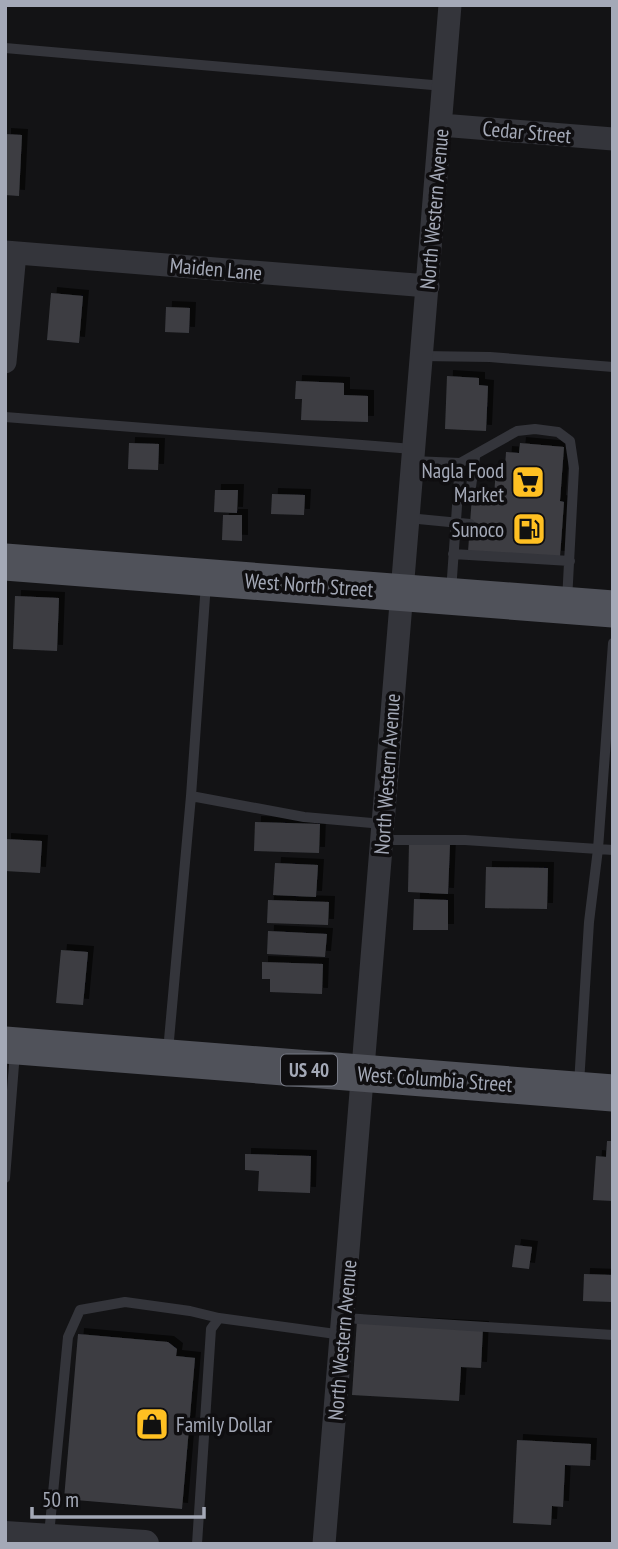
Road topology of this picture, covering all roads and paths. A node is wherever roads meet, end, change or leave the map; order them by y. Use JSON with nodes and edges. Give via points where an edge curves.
{"nodes":[{"id":1,"x":450,"y":5,"type":"edge"},
{"id":2,"x":5,"y":48,"type":"edge"},
{"id":3,"x":443,"y":86,"type":"junction"},
{"id":4,"x":441,"y":125,"type":"junction"},
{"id":5,"x":613,"y":139,"type":"edge"},
{"id":6,"x":10,"y":252,"type":"edge"},
{"id":7,"x":428,"y":286,"type":"junction"},
{"id":8,"x":422,"y":356,"type":"junction"},
{"id":9,"x":5,"y":362,"type":"edge"},
{"id":10,"x":613,"y":367,"type":"edge"},
{"id":11,"x":5,"y":417,"type":"edge"},
{"id":12,"x":413,"y":455,"type":"junction"},
{"id":13,"x":474,"y":457,"type":"junction"},
{"id":14,"x":460,"y":463,"type":"junction"},
{"id":15,"x":459,"y":493,"type":"junction"},
{"id":16,"x":408,"y":518,"type":"junction"},
{"id":17,"x":456,"y":523,"type":"junction"},
{"id":18,"x":470,"y":524,"type":"dead end"},
{"id":19,"x":453,"y":555,"type":"junction"},
{"id":20,"x":569,"y":561,"type":"junction"},
{"id":21,"x":5,"y":562,"type":"edge"},
{"id":22,"x":206,"y":577,"type":"junction"},
{"id":23,"x":401,"y":592,"type":"junction"},
{"id":24,"x":451,"y":596,"type":"junction"},
{"id":25,"x":567,"y":605,"type":"junction"},
{"id":26,"x":613,"y":609,"type":"edge"},
{"id":27,"x":613,"y":643,"type":"edge"},
{"id":28,"x":191,"y":796,"type":"junction"},
{"id":29,"x":382,"y":832,"type":"junction"},
{"id":30,"x":598,"y":849,"type":"junction"},
{"id":31,"x":613,"y":850,"type":"edge"},
{"id":32,"x":10,"y":1045,"type":"edge"},
{"id":33,"x":167,"y":1058,"type":"junction"},
{"id":34,"x":364,"y":1074,"type":"junction"},
{"id":35,"x":595,"y":1092,"type":"edge"},
{"id":36,"x":8,"y":1099,"type":"edge"},
{"id":37,"x":5,"y":1178,"type":"edge"},
{"id":38,"x":219,"y":1318,"type":"junction"},
{"id":39,"x":343,"y":1326,"type":"junction"},
{"id":40,"x":613,"y":1335,"type":"edge"},
{"id":41,"x":5,"y":1535,"type":"edge"},
{"id":42,"x":49,"y":1538,"type":"junction"},
{"id":43,"x":145,"y":1544,"type":"edge"},
{"id":44,"x":197,"y":1544,"type":"edge"},
{"id":45,"x":324,"y":1544,"type":"edge"}],
"edges":[{"from":1,"to":3,"type":"street","name":"North Western Avenue"},
{"from":2,"to":3,"type":"lane"},
{"from":3,"to":4,"type":"street","name":"North Western Avenue"},
{"from":4,"to":5,"type":"street","name":"Cedar Street"},
{"from":4,"to":7,"type":"street","name":"North Western Avenue"},
{"from":6,"to":7,"type":"street","name":"Maiden Lane"},
{"from":6,"to":9,"type":"street"},
{"from":7,"to":8,"type":"street","name":"North Western Avenue"},
{"from":8,"to":10,"type":"lane"},
{"from":8,"to":12,"type":"street","name":"North Western Avenue"},
{"from":11,"to":12,"type":"lane"},
{"from":12,"to":14,"type":"lane"},
{"from":12,"to":16,"type":"street","name":"North Western Avenue"},
{"from":13,"to":14,"type":"lane"},
{"from":13,"to":15,"type":"lane","via":[[471,486]]},
{"from":13,"to":20,"type":"lane","via":[[517,431],[558,432],[570,441],[574,468],[567,529]]},
{"from":14,"to":15,"type":"lane"},
{"from":15,"to":17,"type":"lane"},
{"from":16,"to":17,"type":"lane"},
{"from":16,"to":23,"type":"street","name":"North Western Avenue"},
{"from":17,"to":18,"type":"lane"},
{"from":17,"to":19,"type":"lane"},
{"from":19,"to":20,"type":"lane"},
{"from":19,"to":24,"type":"lane"},
{"from":20,"to":25,"type":"lane"},
{"from":21,"to":22,"type":"main road","name":"West North Street"},
{"from":22,"to":23,"type":"main road","name":"West North Street"},
{"from":22,"to":28,"type":"lane"},
{"from":23,"to":24,"type":"main road","name":"West North Street"},
{"from":23,"to":29,"type":"street","name":"North Western Avenue"},
{"from":24,"to":25,"type":"main road","name":"West North Street"},
{"from":25,"to":26,"type":"main road","name":"West North Street"},
{"from":27,"to":30,"type":"lane"},
{"from":28,"to":29,"type":"lane"},
{"from":28,"to":33,"type":"lane"},
{"from":29,"to":30,"type":"lane"},
{"from":29,"to":34,"type":"street","name":"North Western Avenue"},
{"from":30,"to":31,"type":"lane"},
{"from":30,"to":35,"type":"lane","via":[[589,922]]},
{"from":32,"to":33,"type":"main road","name":"West Columbia Street","number":"US 40"},
{"from":32,"to":36,"type":"lane"},
{"from":33,"to":34,"type":"main road","name":"West Columbia Street","number":"US 40"},
{"from":34,"to":35,"type":"main road","name":"West Columbia Street","number":"US 40"},
{"from":34,"to":39,"type":"street","name":"North Western Avenue"},
{"from":36,"to":37,"type":"lane"},
{"from":38,"to":39,"type":"lane"},
{"from":38,"to":42,"type":"lane","via":[[125,1303],[80,1310],[68,1337]]},
{"from":38,"to":44,"type":"lane","via":[[208,1340]]},
{"from":39,"to":40,"type":"lane"},
{"from":39,"to":45,"type":"street","name":"North Western Avenue"},
{"from":41,"to":42,"type":"street"},
{"from":42,"to":43,"type":"street"}]}
